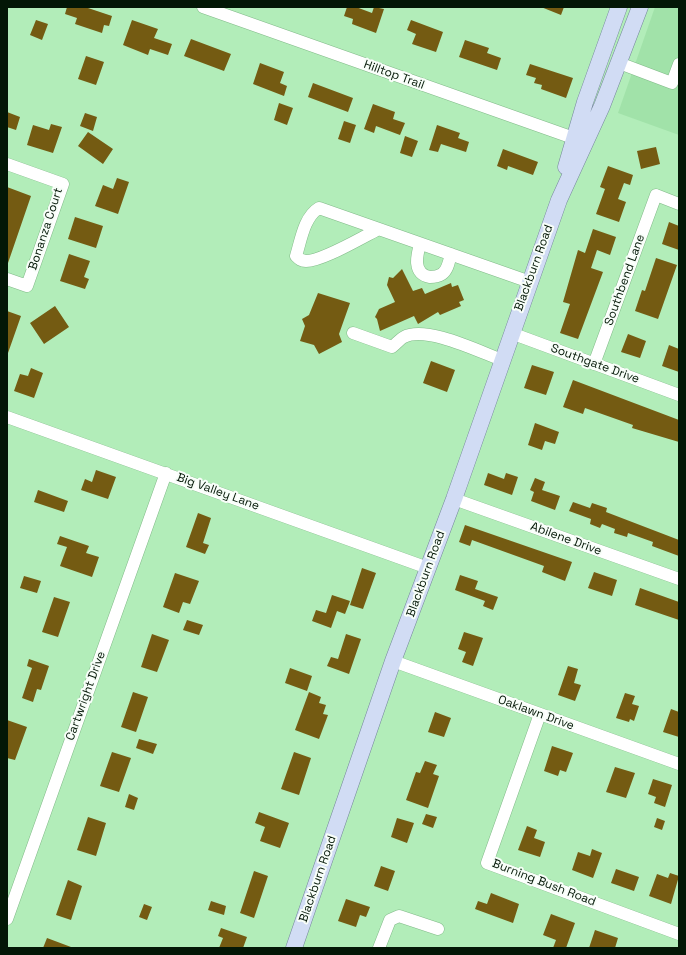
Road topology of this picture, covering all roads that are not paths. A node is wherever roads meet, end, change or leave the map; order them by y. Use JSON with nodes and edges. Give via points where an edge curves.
{"nodes":[{"id":1,"x":203,"y":7,"type":"edge"},
{"id":2,"x":619,"y":7,"type":"edge"},
{"id":3,"x":640,"y":7,"type":"edge"},
{"id":4,"x":636,"y":15,"type":"edge"},
{"id":5,"x":601,"y":56,"type":"junction"},
{"id":6,"x":618,"y":63,"type":"junction"},
{"id":7,"x":679,"y":64,"type":"edge"},
{"id":8,"x":676,"y":88,"type":"edge"},
{"id":9,"x":579,"y":140,"type":"junction"},
{"id":10,"x":7,"y":164,"type":"edge"},
{"id":11,"x":679,"y":204,"type":"edge"},
{"id":12,"x":379,"y":229,"type":"junction"},
{"id":13,"x":420,"y":244,"type":"junction"},
{"id":14,"x":451,"y":254,"type":"junction"},
{"id":15,"x":7,"y":279,"type":"edge"},
{"id":16,"x":530,"y":282,"type":"junction"},
{"id":17,"x":353,"y":333,"type":"dead end"},
{"id":18,"x":511,"y":333,"type":"junction"},
{"id":19,"x":502,"y":360,"type":"junction"},
{"id":20,"x":594,"y":364,"type":"junction"},
{"id":21,"x":679,"y":395,"type":"edge"},
{"id":22,"x":7,"y":417,"type":"edge"},
{"id":23,"x":166,"y":473,"type":"junction"},
{"id":24,"x":454,"y":499,"type":"junction"},
{"id":25,"x":428,"y":568,"type":"junction"},
{"id":26,"x":679,"y":580,"type":"edge"},
{"id":27,"x":393,"y":661,"type":"junction"},
{"id":28,"x":540,"y":714,"type":"junction"},
{"id":29,"x":679,"y":764,"type":"edge"},
{"id":30,"x":7,"y":919,"type":"edge"},
{"id":31,"x":438,"y":929,"type":"dead end"},
{"id":32,"x":679,"y":934,"type":"edge"},
{"id":33,"x":294,"y":948,"type":"edge"},
{"id":34,"x":379,"y":948,"type":"edge"}],
"edges":[{"from":1,"to":9,"type":"street","name":"Hilltop Trail"},
{"from":2,"to":5,"type":"main road","name":"Blackburn Road"},
{"from":3,"to":4,"type":"main road","name":"Blackburn Road"},
{"from":4,"to":6,"type":"main road","name":"Blackburn Road"},
{"from":5,"to":6,"type":"main road"},
{"from":5,"to":9,"type":"main road","name":"Blackburn Road"},
{"from":6,"to":8,"type":"street"},
{"from":6,"to":9,"type":"main road","name":"Blackburn Road"},
{"from":7,"to":8,"type":"street"},
{"from":9,"to":16,"type":"main road","name":"Blackburn Road"},
{"from":10,"to":15,"type":"street","name":"Bonanza Court","via":[[63,184],[27,286]]},
{"from":11,"to":20,"type":"street","name":"Southbend Lane","via":[[656,195]]},
{"from":12,"to":12,"type":"street","via":[[319,208],[312,212],[307,221],[296,256],[305,262],[317,260]]},
{"from":12,"to":13,"type":"street"},
{"from":13,"to":14,"type":"street"},
{"from":13,"to":14,"type":"street","via":[[416,258],[422,274],[426,276],[442,274]]},
{"from":14,"to":16,"type":"street"},
{"from":16,"to":18,"type":"main road","name":"Blackburn Road"},
{"from":17,"to":19,"type":"street","via":[[392,347],[405,336],[432,335]]},
{"from":18,"to":19,"type":"main road","name":"Blackburn Road"},
{"from":18,"to":20,"type":"street","name":"Southgate Drive"},
{"from":19,"to":24,"type":"main road","name":"Blackburn Road"},
{"from":20,"to":21,"type":"street","name":"Southgate Drive"},
{"from":22,"to":23,"type":"street","name":"Big Valley Lane"},
{"from":23,"to":25,"type":"street","name":"Big Valley Lane"},
{"from":23,"to":30,"type":"street","name":"Cartwright Drive"},
{"from":24,"to":25,"type":"main road","name":"Blackburn Road"},
{"from":24,"to":26,"type":"street","name":"Abilene Drive"},
{"from":25,"to":27,"type":"main road","name":"Blackburn Road"},
{"from":27,"to":28,"type":"street","name":"Oaklawn Drive"},
{"from":27,"to":33,"type":"main road","name":"Blackburn Road"},
{"from":28,"to":29,"type":"street","name":"Oaklawn Drive"},
{"from":28,"to":32,"type":"street","name":"Burning Bush Road","via":[[488,863]]},
{"from":31,"to":34,"type":"street","via":[[399,916],[390,920]]}]}
